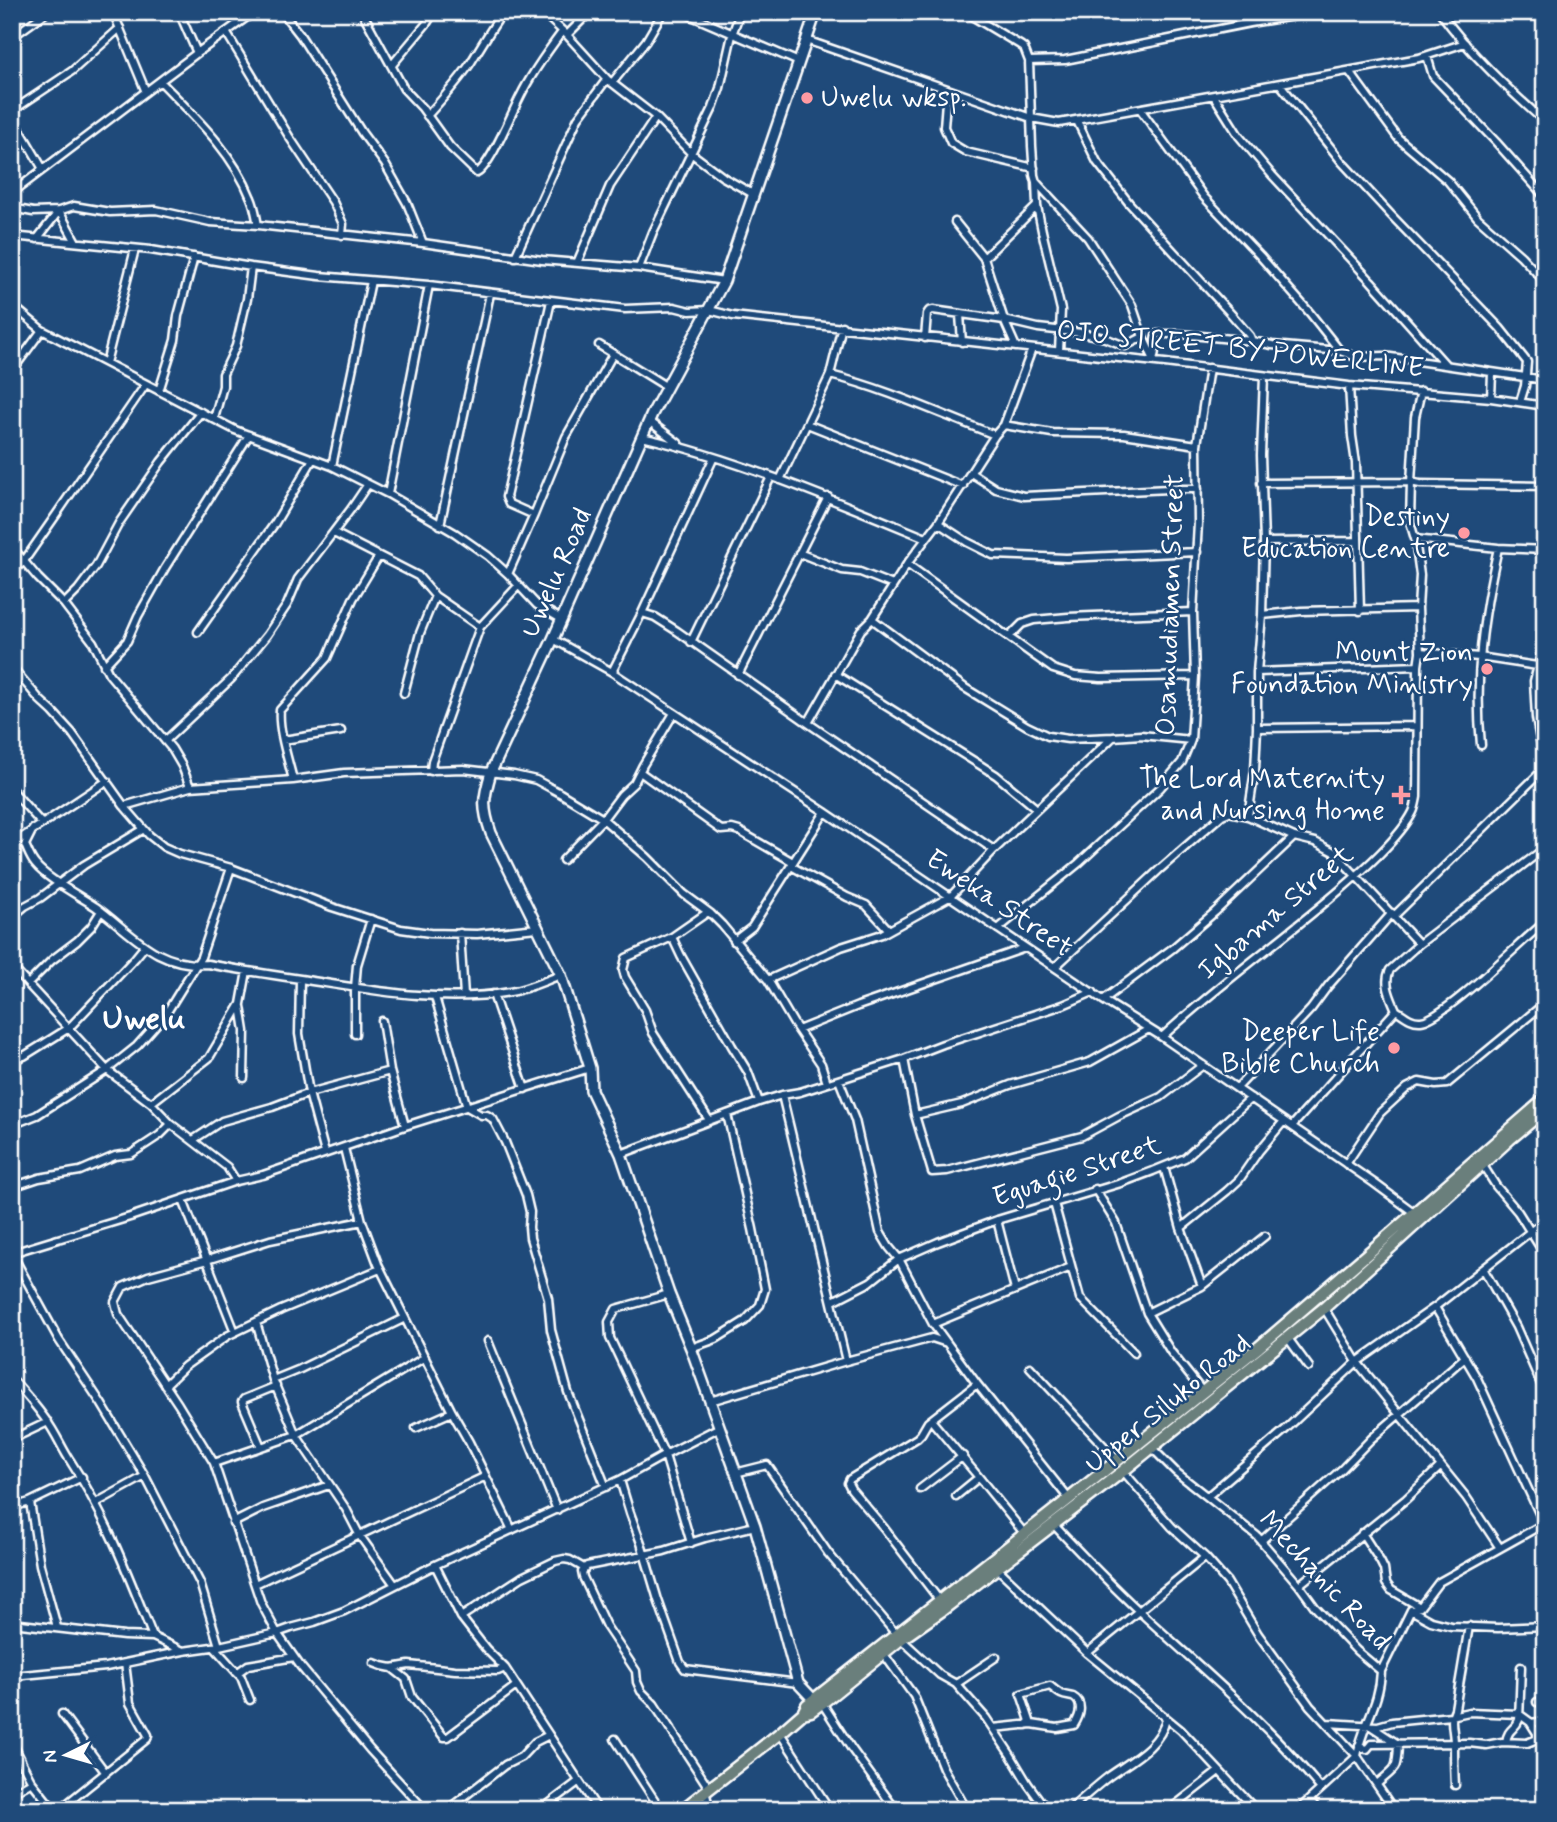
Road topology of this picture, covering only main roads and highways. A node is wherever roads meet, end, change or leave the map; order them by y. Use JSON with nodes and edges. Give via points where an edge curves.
{"nodes":[{"id":1,"x":1545,"y":1099,"type":"edge"},
{"id":2,"x":1545,"y":1110,"type":"edge"},
{"id":3,"x":1418,"y":1217,"type":"junction"},
{"id":4,"x":899,"y":1636,"type":"junction"},
{"id":5,"x":818,"y":1701,"type":"junction"},
{"id":6,"x":681,"y":1810,"type":"edge"}],
"edges":[{"from":1,"to":3,"type":"main road","name":"Upper Siluko Road"},
{"from":2,"to":3,"type":"main road","name":"Upper Siluko Road"},
{"from":3,"to":4,"type":"main road","name":"Upper Siluko Road"},
{"from":3,"to":4,"type":"main road","name":"Upper Siluko Road","via":[[1324,1308],[1123,1471]]},
{"from":4,"to":5,"type":"main road","name":"Upper Siluko Road"},
{"from":4,"to":5,"type":"main road","name":"Upper Siluko Road"},
{"from":5,"to":6,"type":"main road","name":"Upper Siluko Road","via":[[807,1705],[780,1733]]}]}
